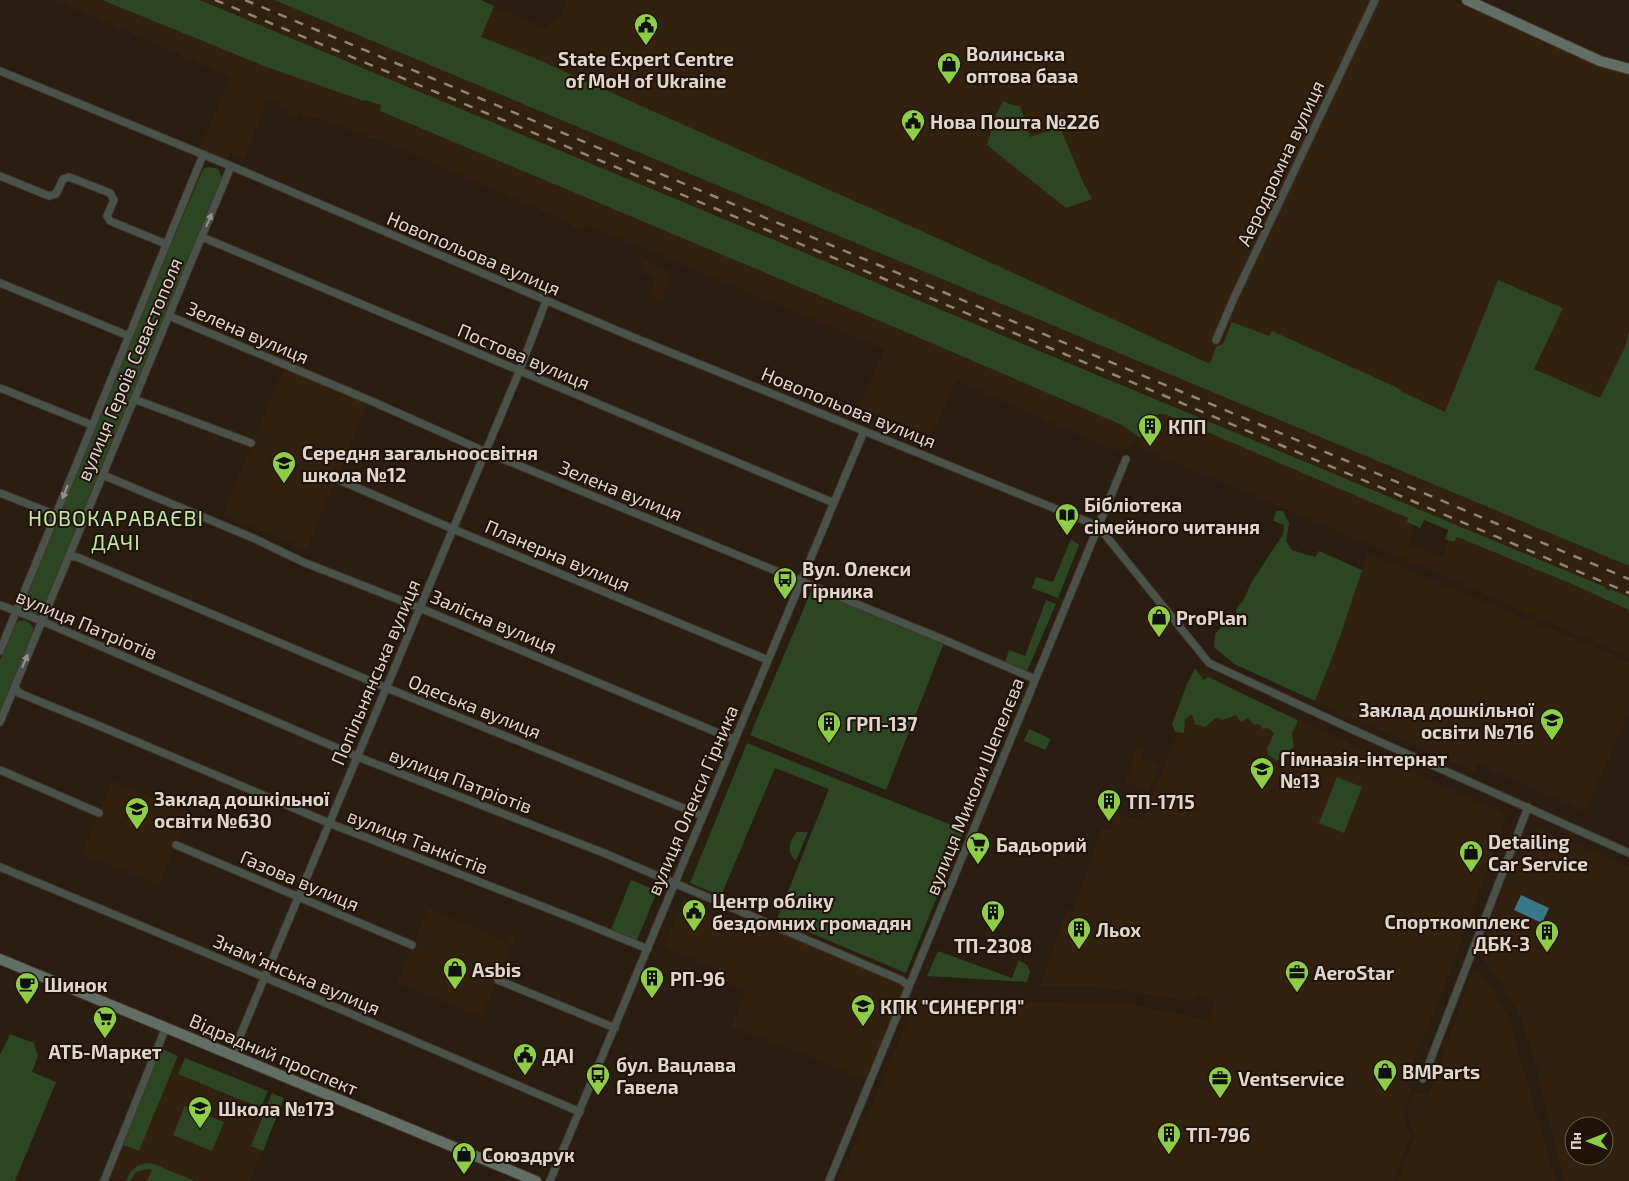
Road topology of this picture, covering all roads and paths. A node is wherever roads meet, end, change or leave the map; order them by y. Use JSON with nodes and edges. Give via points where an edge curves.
{"nodes":[{"id":1,"x":1375,"y":0,"type":"edge"},
{"id":2,"x":1467,"y":0,"type":"edge"},
{"id":3,"x":1629,"y":69,"type":"edge"},
{"id":4,"x":0,"y":71,"type":"edge"},
{"id":5,"x":203,"y":155,"type":"junction"},
{"id":6,"x":231,"y":166,"type":"junction"},
{"id":7,"x":0,"y":176,"type":"edge"},
{"id":8,"x":202,"y":237,"type":"junction"},
{"id":9,"x":166,"y":244,"type":"junction"},
{"id":10,"x":0,"y":282,"type":"edge"},
{"id":11,"x":546,"y":301,"type":"junction"},
{"id":12,"x":168,"y":316,"type":"junction"},
{"id":13,"x":129,"y":336,"type":"junction"},
{"id":14,"x":1216,"y":340,"type":"dead end"},
{"id":15,"x":519,"y":372,"type":"junction"},
{"id":16,"x":0,"y":388,"type":"edge"},
{"id":17,"x":134,"y":399,"type":"junction"},
{"id":18,"x":92,"y":426,"type":"junction"},
{"id":19,"x":864,"y":431,"type":"junction"},
{"id":20,"x":251,"y":443,"type":"dead end"},
{"id":21,"x":486,"y":452,"type":"junction"},
{"id":22,"x":1126,"y":459,"type":"dead end"},
{"id":23,"x":102,"y":475,"type":"junction"},
{"id":24,"x":337,"y":478,"type":"dead end"},
{"id":25,"x":0,"y":492,"type":"edge"},
{"id":26,"x":834,"y":503,"type":"junction"},
{"id":27,"x":56,"y":515,"type":"junction"},
{"id":28,"x":1098,"y":526,"type":"junction"},
{"id":29,"x":453,"y":529,"type":"junction"},
{"id":30,"x":69,"y":556,"type":"junction"},
{"id":31,"x":801,"y":582,"type":"junction"},
{"id":32,"x":0,"y":605,"type":"edge"},
{"id":33,"x":420,"y":608,"type":"junction"},
{"id":34,"x":16,"y":612,"type":"junction"},
{"id":35,"x":42,"y":621,"type":"junction"},
{"id":36,"x":0,"y":651,"type":"edge"},
{"id":37,"x":768,"y":660,"type":"junction"},
{"id":38,"x":1035,"y":679,"type":"junction"},
{"id":39,"x":15,"y":686,"type":"junction"},
{"id":40,"x":387,"y":688,"type":"junction"},
{"id":41,"x":0,"y":722,"type":"edge"},
{"id":42,"x":735,"y":740,"type":"junction"},
{"id":43,"x":358,"y":757,"type":"junction"},
{"id":44,"x":0,"y":770,"type":"edge"},
{"id":45,"x":1528,"y":807,"type":"junction"},
{"id":46,"x":99,"y":813,"type":"dead end"},
{"id":47,"x":703,"y":816,"type":"junction"},
{"id":48,"x":329,"y":823,"type":"junction"},
{"id":49,"x":176,"y":845,"type":"dead end"},
{"id":50,"x":1629,"y":853,"type":"edge"},
{"id":51,"x":0,"y":867,"type":"edge"},
{"id":52,"x":675,"y":883,"type":"junction"},
{"id":53,"x":299,"y":898,"type":"junction"},
{"id":54,"x":412,"y":945,"type":"dead end"},
{"id":55,"x":648,"y":949,"type":"junction"},
{"id":56,"x":0,"y":959,"type":"edge"},
{"id":57,"x":266,"y":978,"type":"junction"},
{"id":58,"x":498,"y":980,"type":"dead end"},
{"id":59,"x":909,"y":986,"type":"junction"},
{"id":60,"x":166,"y":1028,"type":"junction"},
{"id":61,"x":615,"y":1028,"type":"junction"},
{"id":62,"x":232,"y":1055,"type":"junction"},
{"id":63,"x":1423,"y":1079,"type":"dead end"},
{"id":64,"x":580,"y":1112,"type":"junction"},
{"id":65,"x":104,"y":1181,"type":"edge"},
{"id":66,"x":536,"y":1181,"type":"edge"},
{"id":67,"x":550,"y":1181,"type":"edge"},
{"id":68,"x":829,"y":1181,"type":"edge"}],
"edges":[{"from":1,"to":14,"type":"street","name":"Аеродромна вулиця"},
{"from":2,"to":3,"type":"main road","via":[[1600,61]]},
{"from":4,"to":5,"type":"street","name":"Новопольова вулиця"},
{"from":5,"to":6,"type":"street","name":"Новопольова вулиця"},
{"from":5,"to":9,"type":"street","name":"вулиця Героїв Севастополя"},
{"from":8,"to":6,"type":"street","name":"вулиця Героїв Севастополя","one_way":true},
{"from":6,"to":11,"type":"street","name":"Новопольова вулиця"},
{"from":7,"to":9,"type":"street","via":[[49,196],[56,194],[64,179],[69,177],[110,193],[114,200],[107,216],[110,222]]},
{"from":8,"to":12,"type":"street","name":"вулиця Героїв Севастополя"},
{"from":8,"to":15,"type":"street","name":"Постова вулиця"},
{"from":9,"to":13,"type":"street","name":"вулиця Героїв Севастополя"},
{"from":10,"to":13,"type":"street"},
{"from":11,"to":15,"type":"street","name":"Попільнянська вулиця"},
{"from":11,"to":19,"type":"street","name":"Новопольова вулиця"},
{"from":12,"to":17,"type":"street","name":"вулиця Героїв Севастополя"},
{"from":12,"to":21,"type":"street","name":"Зелена вулиця"},
{"from":13,"to":18,"type":"street","name":"вулиця Героїв Севастополя"},
{"from":15,"to":21,"type":"street","name":"Попільнянська вулиця"},
{"from":15,"to":26,"type":"street","name":"Постова вулиця"},
{"from":16,"to":18,"type":"street"},
{"from":17,"to":20,"type":"street"},
{"from":17,"to":23,"type":"street","name":"вулиця Героїв Севастополя"},
{"from":18,"to":27,"type":"street","name":"вулиця Героїв Севастополя","one_way":true},
{"from":19,"to":26,"type":"street","name":"вулиця Олекси Гірника"},
{"from":19,"to":28,"type":"street","name":"Новопольова вулиця"},
{"from":21,"to":29,"type":"street","name":"Попільнянська вулиця"},
{"from":21,"to":31,"type":"street","name":"Зелена вулиця"},
{"from":22,"to":28,"type":"street","name":"вулиця Миколи Шепелєва"},
{"from":23,"to":30,"type":"street","name":"вулиця Героїв Севастополя"},
{"from":23,"to":33,"type":"street","name":"Залісна вулиця","via":[[303,562]]},
{"from":24,"to":29,"type":"street","name":"Планерна вулиця"},
{"from":25,"to":27,"type":"street"},
{"from":26,"to":31,"type":"street","name":"вулиця Олекси Гірника"},
{"from":27,"to":34,"type":"street","name":"вулиця Героїв Севастополя"},
{"from":28,"to":38,"type":"street","name":"вулиця Миколи Шепелєва"},
{"from":28,"to":45,"type":"street","name":"Новопольова вулиця","via":[[1209,663]]},
{"from":29,"to":33,"type":"street","name":"Попільнянська вулиця"},
{"from":29,"to":37,"type":"street","name":"Планерна вулиця"},
{"from":30,"to":35,"type":"street","name":"вулиця Героїв Севастополя"},
{"from":30,"to":40,"type":"street","name":"Одеська вулиця"},
{"from":31,"to":37,"type":"street","name":"вулиця Олекси Гірника"},
{"from":31,"to":38,"type":"street","name":"Зелена вулиця"},
{"from":32,"to":34,"type":"street","name":"вулиця Патріотів"},
{"from":33,"to":40,"type":"street","name":"Попільнянська вулиця"},
{"from":33,"to":42,"type":"street","name":"Залісна вулиця"},
{"from":34,"to":35,"type":"street","name":"вулиця Патріотів"},
{"from":34,"to":36,"type":"street","name":"вулиця Героїв Севастополя"},
{"from":39,"to":35,"type":"street","name":"вулиця Героїв Севастополя","one_way":true},
{"from":35,"to":43,"type":"street","name":"вулиця Патріотів"},
{"from":37,"to":42,"type":"street","name":"вулиця Олекси Гірника"},
{"from":38,"to":59,"type":"street","name":"вулиця Миколи Шепелєва"},
{"from":39,"to":41,"type":"street","name":"вулиця Героїв Севастополя"},
{"from":39,"to":48,"type":"street","name":"вулиця Танкістів","via":[[19,693]]},
{"from":40,"to":43,"type":"street","name":"Попільнянська вулиця"},
{"from":40,"to":47,"type":"street","name":"Одеська вулиця"},
{"from":42,"to":47,"type":"street","name":"вулиця Олекси Гірника"},
{"from":43,"to":48,"type":"street","name":"Попільнянська вулиця"},
{"from":43,"to":52,"type":"street","name":"вулиця Патріотів"},
{"from":44,"to":46,"type":"street"},
{"from":45,"to":50,"type":"street","name":"Новопольова вулиця"},
{"from":45,"to":63,"type":"street"},
{"from":47,"to":52,"type":"street","name":"вулиця Олекси Гірника"},
{"from":48,"to":53,"type":"street","name":"Попільнянська вулиця"},
{"from":48,"to":55,"type":"street","name":"вулиця Танкістів"},
{"from":49,"to":53,"type":"street","name":"Газова вулиця"},
{"from":51,"to":57,"type":"street","name":"Знамʼянська вулиця"},
{"from":52,"to":55,"type":"street","name":"вулиця Олекси Гірника"},
{"from":52,"to":59,"type":"street","name":"вулиця Патріотів"},
{"from":53,"to":54,"type":"street","name":"Газова вулиця"},
{"from":53,"to":57,"type":"street","name":"Попільнянська вулиця"},
{"from":55,"to":61,"type":"street","name":"вулиця Олекси Гірника"},
{"from":56,"to":60,"type":"main road","name":"Відрадний проспект"},
{"from":57,"to":62,"type":"street","name":"Попільнянська вулиця"},
{"from":57,"to":64,"type":"street","name":"Знамʼянська вулиця"},
{"from":58,"to":61,"type":"street"},
{"from":59,"to":68,"type":"street","name":"вулиця Миколи Шепелєва"},
{"from":60,"to":62,"type":"main road","name":"Відрадний проспект"},
{"from":60,"to":65,"type":"street"},
{"from":61,"to":64,"type":"street","name":"вулиця Олекси Гірника"},
{"from":62,"to":66,"type":"main road","name":"Відрадний проспект"},
{"from":64,"to":67,"type":"street","name":"вулиця Олекси Гірника"}]}
